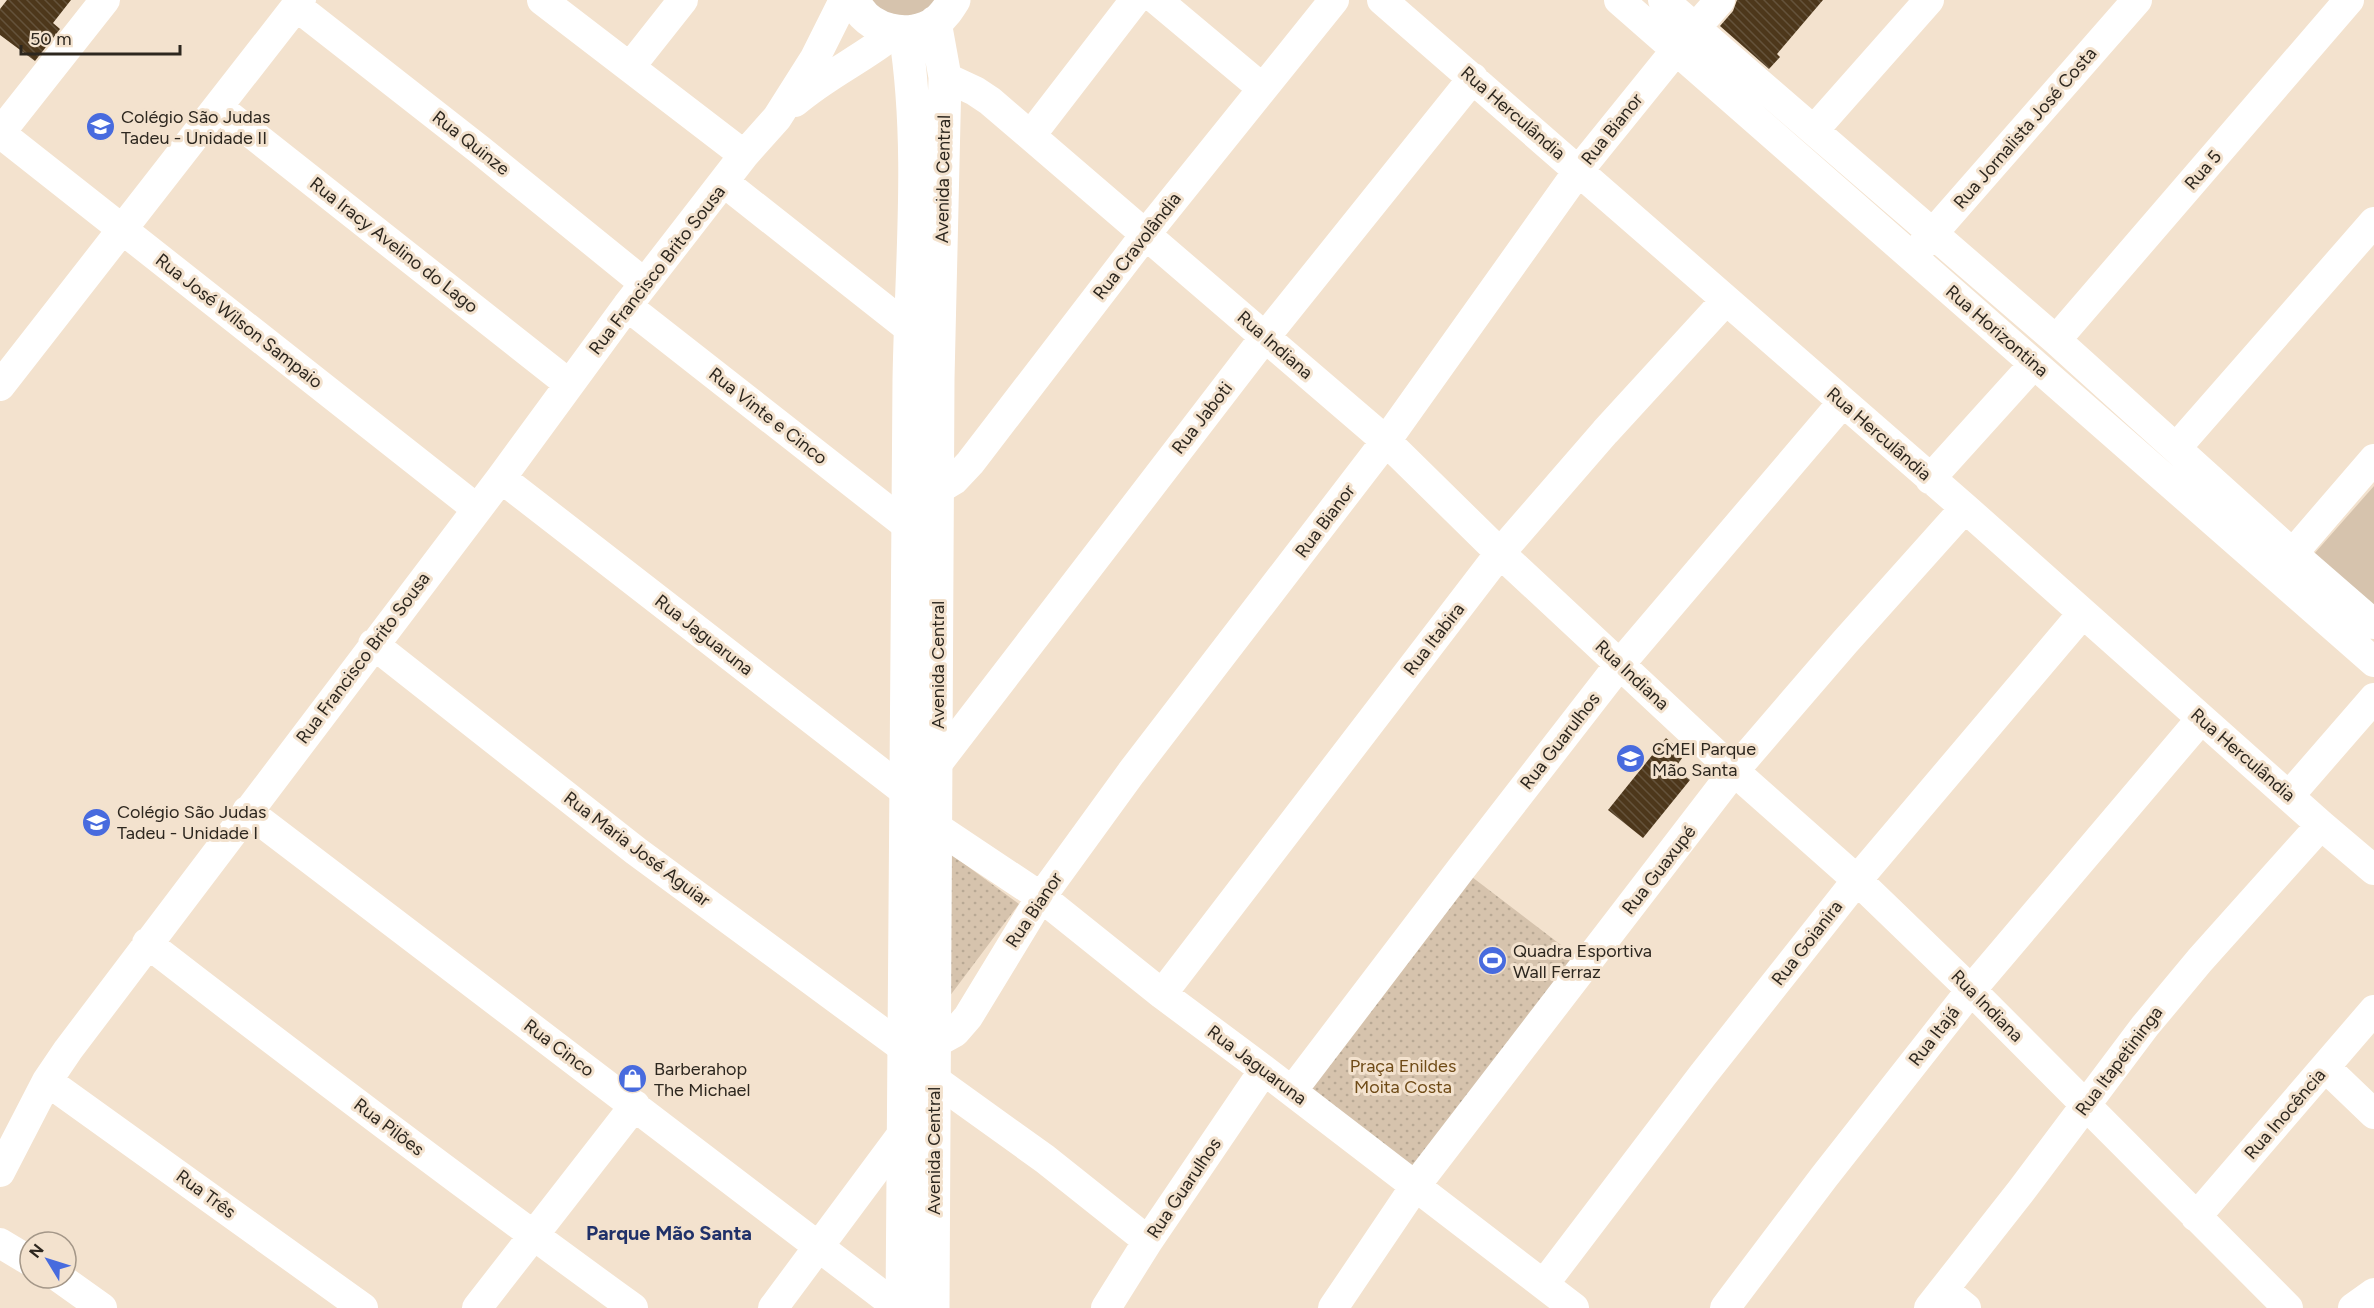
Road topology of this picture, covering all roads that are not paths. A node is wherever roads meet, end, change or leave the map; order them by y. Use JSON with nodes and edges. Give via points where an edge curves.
{"nodes":[{"id":1,"x":105,"y":0,"type":"edge"},
{"id":2,"x":542,"y":0,"type":"edge"},
{"id":3,"x":684,"y":0,"type":"edge"},
{"id":4,"x":844,"y":0,"type":"edge"},
{"id":5,"x":854,"y":0,"type":"edge"},
{"id":6,"x":1135,"y":0,"type":"edge"},
{"id":7,"x":1157,"y":0,"type":"edge"},
{"id":8,"x":1334,"y":0,"type":"edge"},
{"id":9,"x":1382,"y":0,"type":"edge"},
{"id":10,"x":1619,"y":0,"type":"edge"},
{"id":11,"x":1663,"y":0,"type":"edge"},
{"id":12,"x":1720,"y":0,"type":"edge"},
{"id":13,"x":1929,"y":0,"type":"edge"},
{"id":14,"x":2137,"y":0,"type":"edge"},
{"id":15,"x":298,"y":3,"type":"edge"},
{"id":16,"x":2340,"y":3,"type":"edge"},
{"id":17,"x":923,"y":22,"type":"edge"},
{"id":18,"x":1695,"y":28,"type":"junction"},
{"id":19,"x":1676,"y":50,"type":"junction"},
{"id":20,"x":630,"y":68,"type":"junction"},
{"id":21,"x":945,"y":77,"type":"junction"},
{"id":22,"x":1473,"y":78,"type":"junction"},
{"id":23,"x":1262,"y":88,"type":"junction"},
{"id":24,"x":218,"y":107,"type":"junction"},
{"id":25,"x":777,"y":118,"type":"junction"},
{"id":26,"x":1814,"y":130,"type":"junction"},
{"id":27,"x":0,"y":133,"type":"edge"},
{"id":28,"x":1030,"y":135,"type":"junction"},
{"id":29,"x":744,"y":155,"type":"junction"},
{"id":30,"x":1579,"y":170,"type":"junction"},
{"id":31,"x":725,"y":183,"type":"junction"},
{"id":32,"x":2374,"y":222,"type":"edge"},
{"id":33,"x":123,"y":229,"type":"junction"},
{"id":34,"x":1933,"y":233,"type":"junction"},
{"id":35,"x":1145,"y":235,"type":"junction"},
{"id":36,"x":1913,"y":257,"type":"junction"},
{"id":37,"x":636,"y":294,"type":"junction"},
{"id":38,"x":1726,"y":300,"type":"junction"},
{"id":39,"x":910,"y":329,"type":"junction"},
{"id":40,"x":1265,"y":337,"type":"junction"},
{"id":41,"x":2056,"y":340,"type":"junction"},
{"id":42,"x":2034,"y":364,"type":"junction"},
{"id":43,"x":924,"y":380,"type":"junction"},
{"id":44,"x":569,"y":384,"type":"junction"},
{"id":45,"x":0,"y":386,"type":"edge"},
{"id":46,"x":1843,"y":402,"type":"junction"},
{"id":47,"x":1386,"y":441,"type":"junction"},
{"id":48,"x":2177,"y":447,"type":"junction"},
{"id":49,"x":2374,"y":459,"type":"edge"},
{"id":50,"x":501,"y":478,"type":"junction"},
{"id":51,"x":1930,"y":479,"type":"junction"},
{"id":52,"x":939,"y":489,"type":"junction"},
{"id":53,"x":477,"y":508,"type":"junction"},
{"id":54,"x":1965,"y":508,"type":"junction"},
{"id":55,"x":909,"y":527,"type":"junction"},
{"id":56,"x":1500,"y":553,"type":"junction"},
{"id":57,"x":2283,"y":563,"type":"junction"},
{"id":58,"x":2083,"y":613,"type":"junction"},
{"id":59,"x":2374,"y":624,"type":"edge"},
{"id":60,"x":373,"y":644,"type":"junction"},
{"id":61,"x":2374,"y":662,"type":"edge"},
{"id":62,"x":1620,"y":664,"type":"junction"},
{"id":63,"x":2374,"y":698,"type":"edge"},
{"id":64,"x":2201,"y":719,"type":"junction"},
{"id":65,"x":937,"y":764,"type":"junction"},
{"id":66,"x":1734,"y":771,"type":"junction"},
{"id":67,"x":907,"y":793,"type":"junction"},
{"id":68,"x":2289,"y":796,"type":"junction"},
{"id":69,"x":247,"y":811,"type":"junction"},
{"id":70,"x":2321,"y":825,"type":"junction"},
{"id":71,"x":936,"y":827,"type":"junction"},
{"id":72,"x":2374,"y":870,"type":"edge"},
{"id":73,"x":1857,"y":880,"type":"junction"},
{"id":74,"x":1041,"y":897,"type":"junction"},
{"id":75,"x":147,"y":943,"type":"junction"},
{"id":76,"x":1971,"y":990,"type":"junction"},
{"id":77,"x":1162,"y":994,"type":"junction"},
{"id":78,"x":2374,"y":1010,"type":"edge"},
{"id":79,"x":920,"y":1046,"type":"junction"},
{"id":80,"x":2325,"y":1067,"type":"junction"},
{"id":81,"x":1264,"y":1070,"type":"junction"},
{"id":82,"x":935,"y":1080,"type":"junction"},
{"id":83,"x":47,"y":1081,"type":"junction"},
{"id":84,"x":1292,"y":1091,"type":"junction"},
{"id":85,"x":2086,"y":1104,"type":"junction"},
{"id":86,"x":635,"y":1105,"type":"junction"},
{"id":87,"x":2374,"y":1114,"type":"edge"},
{"id":88,"x":903,"y":1134,"type":"junction"},
{"id":89,"x":0,"y":1172,"type":"edge"},
{"id":90,"x":1416,"y":1185,"type":"junction"},
{"id":91,"x":2196,"y":1217,"type":"junction"},
{"id":92,"x":534,"y":1236,"type":"junction"},
{"id":93,"x":1148,"y":1241,"type":"junction"},
{"id":94,"x":0,"y":1243,"type":"edge"},
{"id":95,"x":817,"y":1247,"type":"junction"},
{"id":96,"x":18,"y":1254,"type":"edge"},
{"id":97,"x":1544,"y":1284,"type":"junction"},
{"id":98,"x":77,"y":1290,"type":"edge"},
{"id":99,"x":2374,"y":1293,"type":"edge"},
{"id":100,"x":1946,"y":1302,"type":"edge"},
{"id":101,"x":1569,"y":1306,"type":"edge"},
{"id":102,"x":102,"y":1308,"type":"edge"},
{"id":103,"x":363,"y":1308,"type":"edge"},
{"id":104,"x":477,"y":1308,"type":"edge"},
{"id":105,"x":633,"y":1308,"type":"edge"},
{"id":106,"x":773,"y":1308,"type":"edge"},
{"id":107,"x":901,"y":1308,"type":"edge"},
{"id":108,"x":933,"y":1308,"type":"edge"},
{"id":109,"x":1106,"y":1308,"type":"edge"},
{"id":110,"x":1333,"y":1308,"type":"edge"},
{"id":111,"x":1725,"y":1308,"type":"edge"},
{"id":112,"x":2288,"y":1308,"type":"edge"},
{"id":113,"x":2353,"y":1308,"type":"edge"}],
"edges":[{"from":1,"to":27,"type":"street"},
{"from":2,"to":20,"type":"street"},
{"from":3,"to":20,"type":"street"},
{"from":4,"to":25,"type":"street"},
{"from":5,"to":17,"type":"main road","via":[[866,17],[880,27]]},
{"from":6,"to":28,"type":"street"},
{"from":7,"to":23,"type":"street"},
{"from":8,"to":23,"type":"street","name":"Rua Cravolândia"},
{"from":9,"to":22,"type":"street","name":"Rua Herculândia"},
{"from":10,"to":19,"type":"street","name":"Rua Horizontina"},
{"from":11,"to":18,"type":"street","name":"Rua Horizontina"},
{"from":12,"to":18,"type":"street","name":"Rua Bianor"},
{"from":13,"to":26,"type":"street"},
{"from":14,"to":34,"type":"street","name":"Rua Jornalista José Costa"},
{"from":15,"to":24,"type":"street"},
{"from":15,"to":37,"type":"street","name":"Rua Quinze","via":[[480,150]]},
{"from":16,"to":41,"type":"street","name":"Rua 5"},
{"from":17,"to":21,"type":"main road","name":"Avenida Central"},
{"from":17,"to":25,"type":"street","via":[[837,70]]},
{"from":17,"to":39,"type":"main road","name":"Avenida Central","via":[[913,95]]},
{"from":18,"to":19,"type":"street","name":"Rua Bianor"},
{"from":18,"to":26,"type":"street","name":"Rua Horizontina"},
{"from":19,"to":30,"type":"street","name":"Rua Bianor"},
{"from":19,"to":36,"type":"street","name":"Rua Horizontina"},
{"from":20,"to":29,"type":"street"},
{"from":21,"to":28,"type":"street","name":"Rua Indiana","via":[[975,91]]},
{"from":21,"to":43,"type":"main road","name":"Avenida Central"},
{"from":22,"to":30,"type":"street","name":"Rua Herculândia"},
{"from":22,"to":40,"type":"street","name":"Rua Jaboti"},
{"from":23,"to":35,"type":"street","name":"Rua Cravolândia"},
{"from":24,"to":33,"type":"street"},
{"from":24,"to":44,"type":"street","name":"Rua Iracy Avelino do Lago"},
{"from":25,"to":29,"type":"street","name":"Rua Francisco Brito Sousa"},
{"from":26,"to":34,"type":"street","name":"Rua Horizontina"},
{"from":27,"to":33,"type":"street","name":"Rua José Wilson Sampaio"},
{"from":28,"to":35,"type":"street","name":"Rua Indiana"},
{"from":29,"to":31,"type":"street","name":"Rua Francisco Brito Sousa"},
{"from":30,"to":38,"type":"street","name":"Rua Herculândia"},
{"from":30,"to":47,"type":"street","name":"Rua Bianor"},
{"from":31,"to":37,"type":"street","name":"Rua Francisco Brito Sousa"},
{"from":31,"to":39,"type":"street"},
{"from":32,"to":48,"type":"street"},
{"from":33,"to":45,"type":"street"},
{"from":33,"to":53,"type":"street","name":"Rua José Wilson Sampaio"},
{"from":34,"to":36,"type":"street","name":"Rua Jornalista José Costa"},
{"from":34,"to":41,"type":"street","name":"Rua Horizontina"},
{"from":35,"to":40,"type":"street","name":"Rua Indiana"},
{"from":35,"to":52,"type":"street","name":"Rua Cravolândia","via":[[970,463]]},
{"from":36,"to":42,"type":"street","name":"Rua Horizontina"},
{"from":37,"to":44,"type":"street","name":"Rua Francisco Brito Sousa"},
{"from":37,"to":55,"type":"street","name":"Rua Vinte e Cinco"},
{"from":38,"to":46,"type":"street","name":"Rua Herculândia"},
{"from":38,"to":56,"type":"street","name":"Rua Itabira"},
{"from":39,"to":43,"type":"main road","name":"Avenida Central"},
{"from":40,"to":47,"type":"street","name":"Rua Indiana"},
{"from":40,"to":65,"type":"street","name":"Rua Jaboti"},
{"from":41,"to":48,"type":"street","name":"Rua Horizontina"},
{"from":42,"to":51,"type":"street"},
{"from":42,"to":57,"type":"street","name":"Rua Horizontina"},
{"from":43,"to":52,"type":"main road","name":"Avenida Central"},
{"from":43,"to":55,"type":"main road","name":"Avenida Central"},
{"from":44,"to":50,"type":"street","name":"Rua Francisco Brito Sousa"},
{"from":46,"to":51,"type":"street","name":"Rua Herculândia"},
{"from":46,"to":62,"type":"street","name":"Rua Guarulhos"},
{"from":47,"to":56,"type":"street","name":"Rua Indiana"},
{"from":47,"to":74,"type":"street","name":"Rua Bianor","via":[[1131,773]]},
{"from":48,"to":57,"type":"street","name":"Rua Horizontina"},
{"from":49,"to":57,"type":"street"},
{"from":50,"to":53,"type":"street","name":"Rua Francisco Brito Sousa"},
{"from":50,"to":67,"type":"street","name":"Rua Jaguaruna"},
{"from":51,"to":54,"type":"street","name":"Rua Herculândia"},
{"from":52,"to":65,"type":"main road","name":"Avenida Central"},
{"from":53,"to":60,"type":"street","name":"Rua Francisco Brito Sousa"},
{"from":54,"to":58,"type":"street","name":"Rua Herculândia"},
{"from":54,"to":66,"type":"street","name":"Rua Guaxupé"},
{"from":55,"to":67,"type":"main road","name":"Avenida Central"},
{"from":56,"to":62,"type":"street","name":"Rua Indiana"},
{"from":56,"to":77,"type":"street","name":"Rua Itabira"},
{"from":57,"to":59,"type":"street","name":"Rua Horizontina"},
{"from":57,"to":61,"type":"street","name":"Rua Horizontina"},
{"from":58,"to":64,"type":"street","name":"Rua Herculândia"},
{"from":58,"to":73,"type":"street","name":"Rua Goianira"},
{"from":60,"to":69,"type":"street","name":"Rua Francisco Brito Sousa"},
{"from":60,"to":79,"type":"street","name":"Rua Maria José Aguiar","via":[[636,851]]},
{"from":62,"to":66,"type":"street","name":"Rua Indiana"},
{"from":62,"to":84,"type":"street","name":"Rua Guarulhos"},
{"from":63,"to":68,"type":"street"},
{"from":64,"to":68,"type":"street","name":"Rua Herculândia"},
{"from":64,"to":76,"type":"street","name":"Rua Itajá"},
{"from":65,"to":71,"type":"main road","name":"Avenida Central"},
{"from":66,"to":73,"type":"street","name":"Rua Indiana"},
{"from":66,"to":90,"type":"street","name":"Rua Guaxupé"},
{"from":67,"to":79,"type":"main road","name":"Avenida Central"},
{"from":68,"to":70,"type":"street","name":"Rua Herculândia"},
{"from":69,"to":75,"type":"street","name":"Rua Francisco Brito Sousa"},
{"from":69,"to":86,"type":"street","name":"Rua Cinco"},
{"from":70,"to":72,"type":"street","name":"Rua Herculândia"},
{"from":70,"to":85,"type":"street","name":"Rua Itapetininga","via":[[2200,960]]},
{"from":71,"to":74,"type":"street","name":"Rua Jaguaruna"},
{"from":71,"to":79,"type":"main road","name":"Avenida Central"},
{"from":73,"to":76,"type":"street","name":"Rua Indiana"},
{"from":73,"to":97,"type":"street","name":"Rua Goianira"},
{"from":74,"to":77,"type":"street","name":"Rua Jaguaruna"},
{"from":74,"to":79,"type":"street","name":"Rua Bianor","via":[[968,1017],[955,1032]]},
{"from":75,"to":83,"type":"street","name":"Rua Francisco Brito Sousa"},
{"from":75,"to":92,"type":"street","name":"Rua Pilões"},
{"from":76,"to":85,"type":"street","name":"Rua Indiana"},
{"from":76,"to":111,"type":"street","name":"Rua Itajá"},
{"from":77,"to":81,"type":"street","name":"Rua Jaguaruna"},
{"from":78,"to":80,"type":"street","name":"Rua Inocência"},
{"from":79,"to":82,"type":"main road","name":"Avenida Central"},
{"from":79,"to":88,"type":"main road","name":"Avenida Central"},
{"from":80,"to":87,"type":"street"},
{"from":80,"to":91,"type":"street","name":"Rua Inocência"},
{"from":81,"to":84,"type":"street","name":"Rua Jaguaruna"},
{"from":81,"to":93,"type":"street","name":"Rua Guarulhos"},
{"from":82,"to":93,"type":"street","via":[[1045,1159]]},
{"from":82,"to":108,"type":"main road","name":"Avenida Central"},
{"from":83,"to":89,"type":"street","name":"Rua Francisco Brito Sousa"},
{"from":83,"to":103,"type":"street","name":"Rua Três"},
{"from":84,"to":90,"type":"street","name":"Rua Jaguaruna"},
{"from":85,"to":91,"type":"street","name":"Rua Indiana"},
{"from":85,"to":100,"type":"street","name":"Rua Itapetininga"},
{"from":86,"to":92,"type":"street"},
{"from":86,"to":95,"type":"street","name":"Rua Cinco"},
{"from":88,"to":95,"type":"street"},
{"from":88,"to":107,"type":"main road","name":"Avenida Central"},
{"from":90,"to":97,"type":"street","name":"Rua Jaguaruna"},
{"from":90,"to":110,"type":"street","name":"Rua Guaxupé"},
{"from":91,"to":112,"type":"street","name":"Rua Indiana"},
{"from":92,"to":104,"type":"street"},
{"from":92,"to":105,"type":"street","name":"Rua Pilões"},
{"from":93,"to":109,"type":"street","name":"Rua Guarulhos"},
{"from":94,"to":96,"type":"street"},
{"from":95,"to":106,"type":"street"},
{"from":95,"to":107,"type":"street","name":"Rua Cinco"},
{"from":97,"to":101,"type":"street","name":"Rua Jaguaruna"},
{"from":98,"to":102,"type":"street"},
{"from":99,"to":113,"type":"street"}]}
